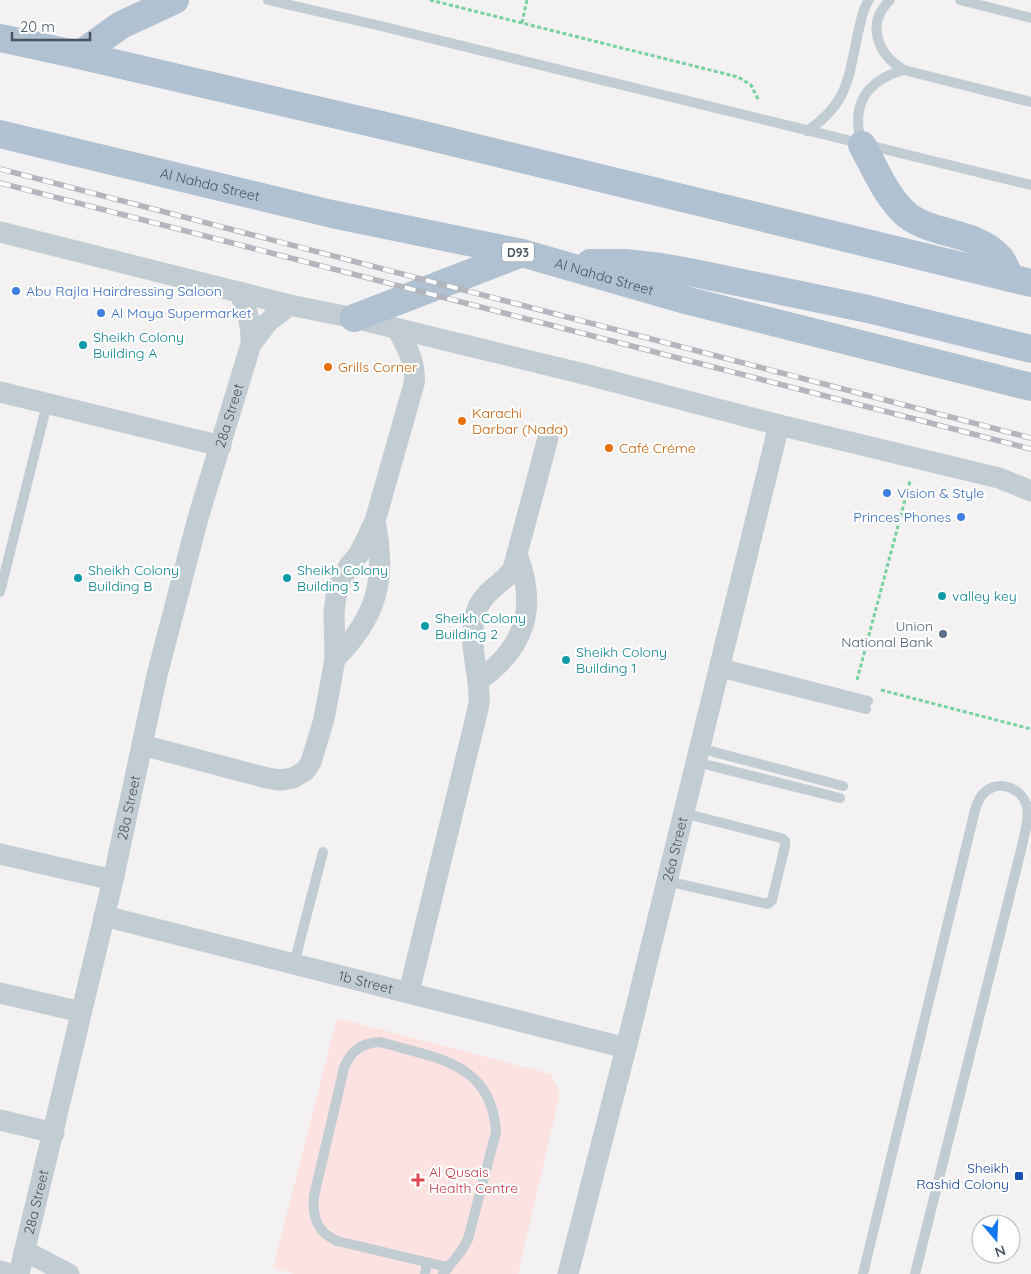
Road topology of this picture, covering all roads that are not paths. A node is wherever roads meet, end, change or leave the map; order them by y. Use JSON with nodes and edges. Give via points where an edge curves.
{"nodes":[{"id":1,"x":175,"y":0,"type":"edge"},
{"id":2,"x":268,"y":0,"type":"edge"},
{"id":3,"x":869,"y":0,"type":"edge"},
{"id":4,"x":890,"y":0,"type":"edge"},
{"id":5,"x":960,"y":0,"type":"edge"},
{"id":6,"x":1031,"y":18,"type":"edge"},
{"id":7,"x":0,"y":38,"type":"edge"},
{"id":8,"x":79,"y":55,"type":"junction"},
{"id":9,"x":904,"y":70,"type":"junction"},
{"id":10,"x":1031,"y":102,"type":"edge"},
{"id":11,"x":807,"y":131,"type":"junction"},
{"id":12,"x":0,"y":134,"type":"edge"},
{"id":13,"x":862,"y":144,"type":"junction"},
{"id":14,"x":1031,"y":184,"type":"edge"},
{"id":15,"x":0,"y":232,"type":"edge"},
{"id":16,"x":522,"y":252,"type":"junction"},
{"id":17,"x":556,"y":263,"type":"junction"},
{"id":18,"x":1021,"y":281,"type":"edge"},
{"id":19,"x":239,"y":292,"type":"junction"},
{"id":20,"x":290,"y":305,"type":"junction"},
{"id":21,"x":354,"y":318,"type":"junction"},
{"id":22,"x":398,"y":330,"type":"junction"},
{"id":23,"x":251,"y":344,"type":"junction"},
{"id":24,"x":1031,"y":349,"type":"edge"},
{"id":25,"x":1031,"y":387,"type":"edge"},
{"id":26,"x":0,"y":395,"type":"edge"},
{"id":27,"x":46,"y":404,"type":"junction"},
{"id":28,"x":779,"y":425,"type":"junction"},
{"id":29,"x":548,"y":438,"type":"dead end"},
{"id":30,"x":221,"y":446,"type":"junction"},
{"id":31,"x":1031,"y":491,"type":"edge"},
{"id":32,"x":375,"y":521,"type":"junction"},
{"id":33,"x":517,"y":554,"type":"junction"},
{"id":34,"x":0,"y":592,"type":"edge"},
{"id":35,"x":335,"y":659,"type":"junction"},
{"id":36,"x":719,"y":668,"type":"junction"},
{"id":37,"x":478,"y":681,"type":"junction"},
{"id":38,"x":867,"y":705,"type":"dead end"},
{"id":39,"x":142,"y":745,"type":"junction"},
{"id":40,"x":697,"y":755,"type":"junction"},
{"id":41,"x":843,"y":786,"type":"dead end"},
{"id":42,"x":840,"y":798,"type":"dead end"},
{"id":43,"x":683,"y":813,"type":"junction"},
{"id":44,"x":1027,"y":847,"type":"edge"},
{"id":45,"x":322,"y":852,"type":"dead end"},
{"id":46,"x":0,"y":854,"type":"edge"},
{"id":47,"x":113,"y":880,"type":"junction"},
{"id":48,"x":666,"y":881,"type":"junction"},
{"id":49,"x":104,"y":916,"type":"junction"},
{"id":50,"x":294,"y":964,"type":"junction"},
{"id":51,"x":0,"y":992,"type":"edge"},
{"id":52,"x":409,"y":992,"type":"junction"},
{"id":53,"x":80,"y":1012,"type":"junction"},
{"id":54,"x":626,"y":1048,"type":"junction"},
{"id":55,"x":0,"y":1120,"type":"edge"},
{"id":56,"x":54,"y":1133,"type":"junction"},
{"id":57,"x":25,"y":1251,"type":"junction"},
{"id":58,"x":427,"y":1263,"type":"junction"},
{"id":59,"x":0,"y":1271,"type":"edge"},
{"id":60,"x":445,"y":1271,"type":"edge"},
{"id":61,"x":10,"y":1274,"type":"edge"},
{"id":62,"x":19,"y":1274,"type":"edge"},
{"id":63,"x":69,"y":1274,"type":"edge"},
{"id":64,"x":425,"y":1274,"type":"edge"},
{"id":65,"x":568,"y":1274,"type":"edge"},
{"id":66,"x":863,"y":1274,"type":"edge"},
{"id":67,"x":915,"y":1274,"type":"edge"}],
"edges":[{"from":1,"to":8,"type":"main road","via":[[121,25]]},
{"from":2,"to":11,"type":"lane"},
{"from":3,"to":11,"type":"lane","via":[[841,98],[832,112]]},
{"from":4,"to":9,"type":"lane","via":[[880,14],[878,41],[883,53]]},
{"from":5,"to":6,"type":"lane"},
{"from":7,"to":8,"type":"main road"},
{"from":8,"to":18,"type":"main road","via":[[417,133]]},
{"from":9,"to":10,"type":"lane"},
{"from":9,"to":13,"type":"lane","via":[[878,81],[864,97],[858,117]]},
{"from":11,"to":13,"type":"lane"},
{"from":12,"to":16,"type":"main road","name":"Al Nahda Street","number":"D93","via":[[323,212]]},
{"from":13,"to":14,"type":"lane"},
{"from":13,"to":18,"type":"main road","via":[[887,191],[907,214],[920,224],[990,249]]},
{"from":15,"to":19,"type":"street"},
{"from":16,"to":17,"type":"main road","name":"Al Nahda Street","number":"D93"},
{"from":16,"to":21,"type":"main road"},
{"from":17,"to":24,"type":"main road","via":[[625,263],[669,268],[868,309]]},
{"from":17,"to":25,"type":"main road","name":"Al Nahda Street","number":"D93","via":[[699,304]]},
{"from":19,"to":20,"type":"street"},
{"from":19,"to":23,"type":"street","name":"28a Street","via":[[250,317]]},
{"from":20,"to":21,"type":"street"},
{"from":20,"to":23,"type":"street","name":"28a Street","via":[[268,322]]},
{"from":21,"to":22,"type":"street"},
{"from":22,"to":28,"type":"street"},
{"from":22,"to":32,"type":"street","via":[[414,363],[415,377]]},
{"from":23,"to":30,"type":"street","name":"28a Street"},
{"from":26,"to":27,"type":"street"},
{"from":27,"to":30,"type":"street"},
{"from":27,"to":34,"type":"lane"},
{"from":28,"to":31,"type":"street","via":[[999,478]]},
{"from":28,"to":36,"type":"street","name":"26a Street"},
{"from":29,"to":33,"type":"street"},
{"from":30,"to":39,"type":"street","name":"28a Street","via":[[189,552]]},
{"from":32,"to":35,"type":"street","via":[[359,554],[348,566],[336,596]]},
{"from":32,"to":35,"type":"street","via":[[381,564],[374,599],[363,626]]},
{"from":33,"to":37,"type":"street","via":[[513,569],[486,594],[475,616],[473,649]]},
{"from":33,"to":37,"type":"street","via":[[525,573],[528,594],[520,635],[495,669]]},
{"from":35,"to":39,"type":"street","via":[[324,719],[311,762],[293,778],[267,778]]},
{"from":36,"to":38,"type":"lane"},
{"from":36,"to":40,"type":"street","name":"26a Street"},
{"from":37,"to":52,"type":"street","via":[[476,717]]},
{"from":39,"to":47,"type":"street","name":"28a Street"},
{"from":40,"to":41,"type":"lane"},
{"from":40,"to":42,"type":"lane"},
{"from":40,"to":43,"type":"street","name":"26a Street"},
{"from":43,"to":48,"type":"street","name":"26a Street"},
{"from":43,"to":48,"type":"lane","via":[[785,841],[772,900],[768,904]]},
{"from":44,"to":66,"type":"lane","via":[[1028,809],[1024,798],[1017,790],[1006,786],[995,786],[985,791],[974,810]]},
{"from":44,"to":67,"type":"lane"},
{"from":45,"to":50,"type":"lane"},
{"from":46,"to":47,"type":"street"},
{"from":47,"to":49,"type":"street","name":"28a Street"},
{"from":48,"to":54,"type":"street","name":"26a Street"},
{"from":49,"to":50,"type":"street","name":"1b Street"},
{"from":49,"to":53,"type":"street","name":"28a Street"},
{"from":50,"to":52,"type":"street","name":"1b Street"},
{"from":51,"to":53,"type":"street"},
{"from":52,"to":54,"type":"street","name":"1b Street"},
{"from":53,"to":56,"type":"street","name":"28a Street"},
{"from":54,"to":65,"type":"street","name":"26a Street"},
{"from":55,"to":56,"type":"street"},
{"from":56,"to":57,"type":"street","name":"28a Street"},
{"from":57,"to":62,"type":"street","name":"28a Street"},
{"from":57,"to":63,"type":"street"},
{"from":58,"to":60,"type":"lane"},
{"from":58,"to":60,"type":"lane","via":[[336,1241],[322,1231],[314,1215],[314,1196],[344,1068],[353,1051],[371,1042],[460,1067],[473,1076],[491,1102],[496,1132],[472,1228],[462,1250]]},
{"from":58,"to":64,"type":"lane"},
{"from":59,"to":61,"type":"street"}]}
